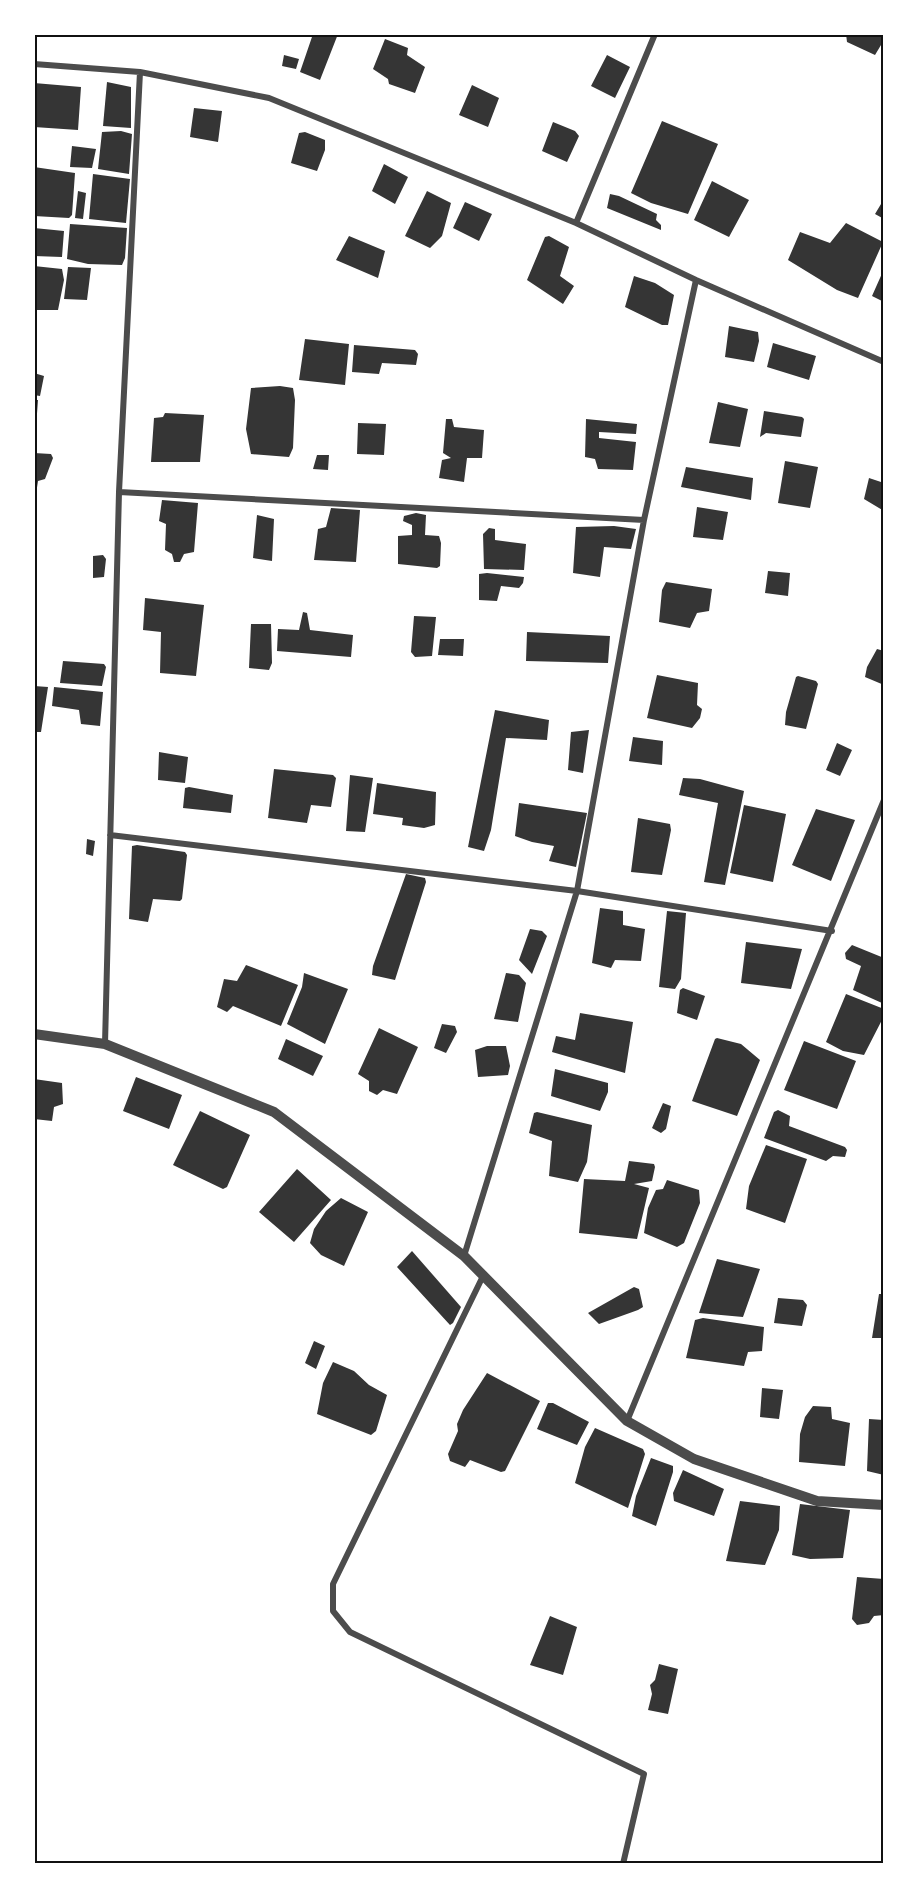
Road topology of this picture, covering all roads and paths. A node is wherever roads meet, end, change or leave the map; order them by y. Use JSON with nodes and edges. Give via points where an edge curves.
{"nodes":[{"id":1,"x":655,"y":34,"type":"edge"},
{"id":2,"x":34,"y":64,"type":"edge"},
{"id":3,"x":140,"y":72,"type":"junction"},
{"id":4,"x":576,"y":223,"type":"junction"},
{"id":5,"x":696,"y":280,"type":"junction"},
{"id":6,"x":884,"y":362,"type":"edge"},
{"id":7,"x":119,"y":492,"type":"junction"},
{"id":8,"x":644,"y":520,"type":"junction"},
{"id":9,"x":884,"y":800,"type":"edge"},
{"id":10,"x":110,"y":835,"type":"junction"},
{"id":11,"x":578,"y":891,"type":"junction"},
{"id":12,"x":832,"y":931,"type":"junction"},
{"id":13,"x":34,"y":1034,"type":"edge"},
{"id":14,"x":105,"y":1044,"type":"junction"},
{"id":15,"x":464,"y":1256,"type":"junction"},
{"id":16,"x":484,"y":1274,"type":"junction"},
{"id":17,"x":627,"y":1421,"type":"junction"},
{"id":18,"x":884,"y":1505,"type":"edge"},
{"id":19,"x":622,"y":1863,"type":"edge"}],
"edges":[{"from":1,"to":4,"type":"street"},
{"from":2,"to":3,"type":"street"},
{"from":3,"to":4,"type":"street","via":[[269,98]]},
{"from":3,"to":7,"type":"street"},
{"from":4,"to":5,"type":"street"},
{"from":5,"to":6,"type":"street"},
{"from":5,"to":8,"type":"street"},
{"from":7,"to":8,"type":"street"},
{"from":7,"to":10,"type":"street"},
{"from":8,"to":11,"type":"street"},
{"from":9,"to":12,"type":"street"},
{"from":10,"to":11,"type":"street"},
{"from":10,"to":14,"type":"street"},
{"from":11,"to":12,"type":"street"},
{"from":11,"to":15,"type":"street"},
{"from":12,"to":17,"type":"street"},
{"from":13,"to":14,"type":"street"},
{"from":14,"to":15,"type":"street","via":[[274,1112]]},
{"from":15,"to":16,"type":"street"},
{"from":16,"to":17,"type":"street"},
{"from":16,"to":19,"type":"street","via":[[333,1584],[333,1611],[350,1632],[644,1774]]},
{"from":17,"to":18,"type":"street","via":[[694,1459],[817,1501]]}]}
